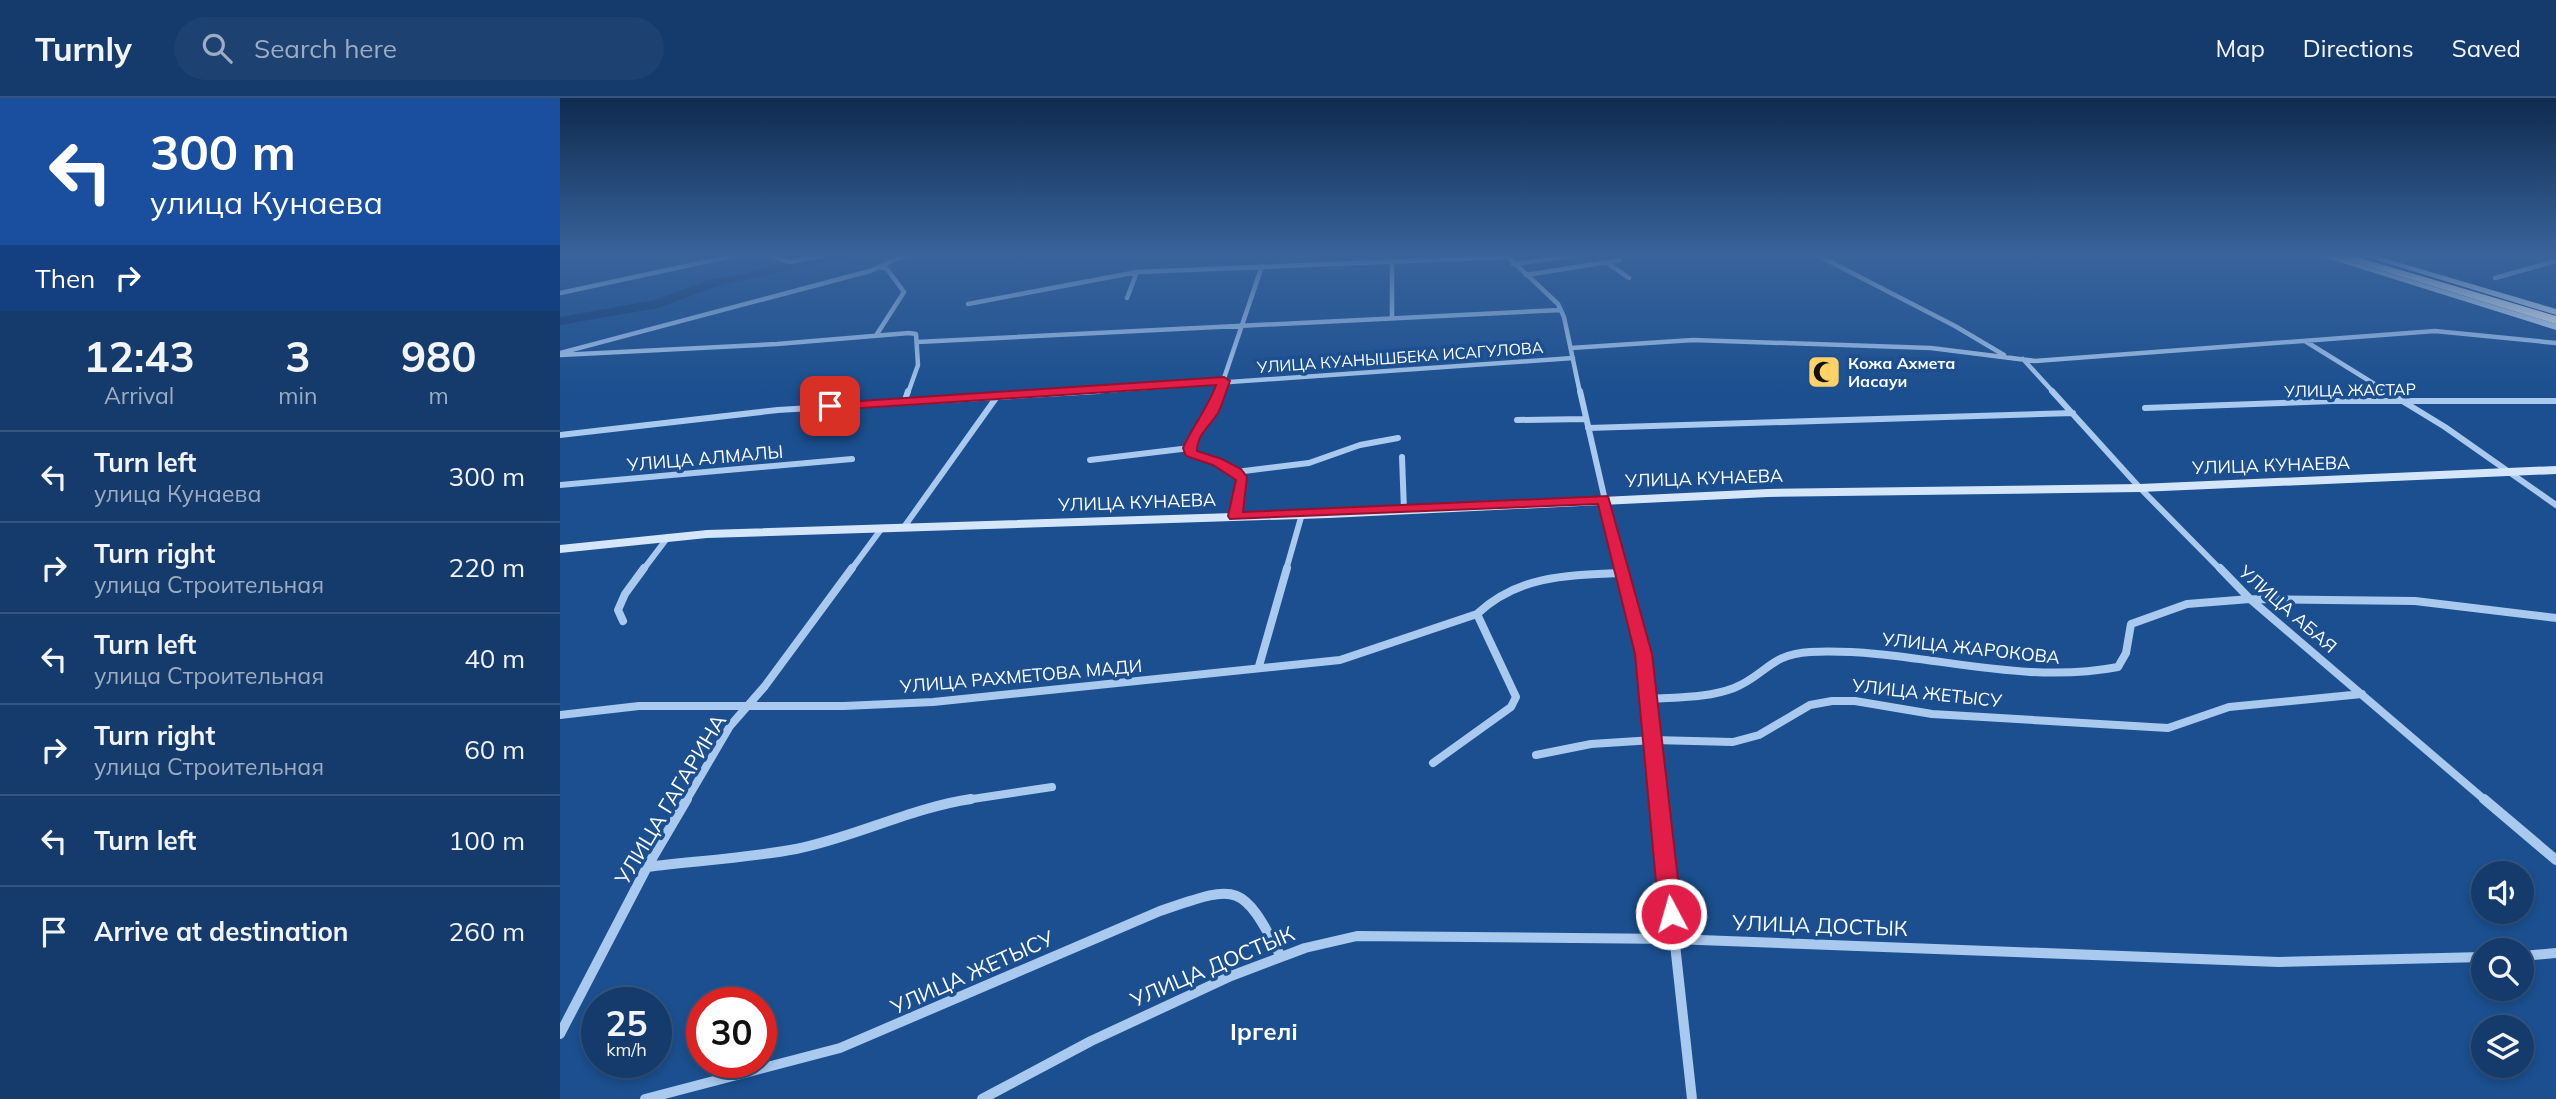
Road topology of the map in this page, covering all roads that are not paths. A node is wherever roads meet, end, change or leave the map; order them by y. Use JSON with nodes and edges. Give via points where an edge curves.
{"nodes":[{"id":1,"x":755,"y":302,"type":"edge"},
{"id":2,"x":899,"y":302,"type":"edge"},
{"id":3,"x":980,"y":302,"type":"edge"},
{"id":4,"x":1250,"y":302,"type":"edge"},
{"id":5,"x":1392,"y":302,"type":"edge"},
{"id":6,"x":1553,"y":302,"type":"edge"},
{"id":7,"x":1908,"y":302,"type":"edge"},
{"id":8,"x":2473,"y":302,"type":"edge"},
{"id":9,"x":2508,"y":302,"type":"edge"},
{"id":10,"x":2511,"y":302,"type":"edge"},
{"id":11,"x":2513,"y":302,"type":"edge"},
{"id":12,"x":968,"y":304,"type":"dead end"},
{"id":13,"x":1561,"y":310,"type":"junction"},
{"id":14,"x":2556,"y":315,"type":"edge"},
{"id":15,"x":1392,"y":318,"type":"junction"},
{"id":16,"x":1242,"y":326,"type":"junction"},
{"id":17,"x":2556,"y":327,"type":"edge"},
{"id":18,"x":877,"y":334,"type":"junction"},
{"id":19,"x":917,"y":341,"type":"junction"},
{"id":20,"x":2305,"y":341,"type":"junction"},
{"id":21,"x":2556,"y":343,"type":"edge"},
{"id":22,"x":1572,"y":348,"type":"junction"},
{"id":23,"x":560,"y":354,"type":"edge"},
{"id":24,"x":2007,"y":357,"type":"junction"},
{"id":25,"x":1573,"y":358,"type":"junction"},
{"id":26,"x":2023,"y":359,"type":"junction"},
{"id":27,"x":1224,"y":381,"type":"junction"},
{"id":28,"x":996,"y":398,"type":"junction"},
{"id":29,"x":905,"y":400,"type":"junction"},
{"id":30,"x":2556,"y":401,"type":"edge"},
{"id":31,"x":2404,"y":402,"type":"junction"},
{"id":32,"x":2145,"y":408,"type":"dead end"},
{"id":33,"x":2073,"y":413,"type":"junction"},
{"id":34,"x":1517,"y":420,"type":"dead end"},
{"id":35,"x":1587,"y":424,"type":"junction"},
{"id":36,"x":560,"y":435,"type":"edge"},
{"id":37,"x":1398,"y":438,"type":"dead end"},
{"id":38,"x":1190,"y":448,"type":"junction"},
{"id":39,"x":1402,"y":457,"type":"dead end"},
{"id":40,"x":852,"y":459,"type":"dead end"},
{"id":41,"x":1090,"y":460,"type":"dead end"},
{"id":42,"x":2556,"y":470,"type":"edge"},
{"id":43,"x":1236,"y":472,"type":"junction"},
{"id":44,"x":2509,"y":472,"type":"junction"},
{"id":45,"x":560,"y":485,"type":"edge"},
{"id":46,"x":2140,"y":488,"type":"junction"},
{"id":47,"x":1604,"y":499,"type":"junction"},
{"id":48,"x":2556,"y":505,"type":"edge"},
{"id":49,"x":1404,"y":510,"type":"junction"},
{"id":50,"x":1301,"y":514,"type":"junction"},
{"id":51,"x":1235,"y":516,"type":"junction"},
{"id":52,"x":904,"y":527,"type":"junction"},
{"id":53,"x":882,"y":528,"type":"junction"},
{"id":54,"x":668,"y":537,"type":"junction"},
{"id":55,"x":560,"y":549,"type":"edge"},
{"id":56,"x":1622,"y":573,"type":"junction"},
{"id":57,"x":2250,"y":599,"type":"junction"},
{"id":58,"x":1477,"y":614,"type":"junction"},
{"id":59,"x":2556,"y":618,"type":"edge"},
{"id":60,"x":623,"y":621,"type":"dead end"},
{"id":61,"x":1259,"y":666,"type":"junction"},
{"id":62,"x":2362,"y":694,"type":"junction"},
{"id":63,"x":1650,"y":699,"type":"junction"},
{"id":64,"x":748,"y":706,"type":"junction"},
{"id":65,"x":560,"y":715,"type":"edge"},
{"id":66,"x":1653,"y":740,"type":"junction"},
{"id":67,"x":1536,"y":755,"type":"dead end"},
{"id":68,"x":1433,"y":763,"type":"dead end"},
{"id":69,"x":1052,"y":786,"type":"dead end"},
{"id":70,"x":2556,"y":860,"type":"edge"},
{"id":71,"x":647,"y":867,"type":"junction"},
{"id":72,"x":1673,"y":939,"type":"junction"},
{"id":73,"x":2556,"y":953,"type":"edge"},
{"id":74,"x":1280,"y":955,"type":"junction"},
{"id":75,"x":2534,"y":955,"type":"edge"},
{"id":76,"x":2471,"y":957,"type":"edge"},
{"id":77,"x":560,"y":1034,"type":"edge"},
{"id":78,"x":645,"y":1099,"type":"edge"},
{"id":79,"x":982,"y":1099,"type":"edge"},
{"id":80,"x":1692,"y":1099,"type":"edge"}],
"edges":[{"from":1,"to":23,"type":"street"},
{"from":2,"to":18,"type":"street"},
{"from":3,"to":12,"type":"street"},
{"from":4,"to":16,"type":"street"},
{"from":5,"to":15,"type":"street"},
{"from":6,"to":13,"type":"street"},
{"from":7,"to":24,"type":"street"},
{"from":8,"to":17,"type":"main road"},
{"from":9,"to":14,"type":"highway"},
{"from":10,"to":14,"type":"highway"},
{"from":11,"to":14,"type":"main road"},
{"from":13,"to":15,"type":"street"},
{"from":13,"to":22,"type":"street"},
{"from":15,"to":16,"type":"street"},
{"from":16,"to":19,"type":"street"},
{"from":16,"to":27,"type":"street"},
{"from":18,"to":19,"type":"street","via":[[916,334]]},
{"from":18,"to":23,"type":"street","via":[[777,344]]},
{"from":19,"to":29,"type":"street","via":[[918,365]]},
{"from":20,"to":21,"type":"street","via":[[2445,331]]},
{"from":20,"to":26,"type":"street"},
{"from":20,"to":31,"type":"street"},
{"from":22,"to":24,"type":"street","via":[[1693,340],[1931,348]]},
{"from":22,"to":25,"type":"street"},
{"from":24,"to":26,"type":"street"},
{"from":25,"to":27,"type":"street","name":"УЛИЦА КУАНЫШБЕКА ИСАГУЛОВА"},
{"from":25,"to":35,"type":"street"},
{"from":26,"to":33,"type":"street","name":"УЛИЦА АБАЯ"},
{"from":27,"to":28,"type":"street","name":"УЛИЦА КУАНЫШБЕКА ИСАГУЛОВА"},
{"from":27,"to":38,"type":"street"},
{"from":28,"to":29,"type":"street","name":"УЛИЦА КУАНЫШБЕКА ИСАГУЛОВА"},
{"from":28,"to":52,"type":"street"},
{"from":29,"to":36,"type":"street","name":"УЛИЦА КУАНЫШБЕКА ИСАГУЛОВА","via":[[640,423]]},
{"from":30,"to":31,"type":"street","name":"УЛИЦА ЖАСТАР"},
{"from":31,"to":32,"type":"street","name":"УЛИЦА ЖАСТАР"},
{"from":31,"to":44,"type":"street"},
{"from":33,"to":35,"type":"street"},
{"from":33,"to":46,"type":"street","name":"УЛИЦА АБАЯ"},
{"from":34,"to":35,"type":"street"},
{"from":35,"to":47,"type":"street"},
{"from":37,"to":43,"type":"street","via":[[1360,445],[1309,463]]},
{"from":38,"to":41,"type":"street"},
{"from":38,"to":43,"type":"street","via":[[1191,454]]},
{"from":39,"to":49,"type":"street"},
{"from":40,"to":45,"type":"street","name":"УЛИЦА АЛМАЛЫ"},
{"from":42,"to":44,"type":"main road","name":"УЛИЦА КУНАЕВА"},
{"from":43,"to":51,"type":"street","via":[[1242,480]]},
{"from":44,"to":46,"type":"main road","name":"УЛИЦА КУНАЕВА"},
{"from":44,"to":48,"type":"street"},
{"from":46,"to":47,"type":"main road","name":"УЛИЦА КУНАЕВА"},
{"from":46,"to":57,"type":"street","name":"УЛИЦА АБАЯ"},
{"from":47,"to":49,"type":"main road","name":"УЛИЦА КУНАЕВА"},
{"from":47,"to":56,"type":"street"},
{"from":49,"to":50,"type":"main road","name":"УЛИЦА КУНАЕВА"},
{"from":50,"to":51,"type":"main road","name":"УЛИЦА КУНАЕВА"},
{"from":50,"to":61,"type":"street"},
{"from":51,"to":52,"type":"main road","name":"УЛИЦА КУНАЕВА"},
{"from":52,"to":53,"type":"main road","name":"УЛИЦА КУНАЕВА"},
{"from":53,"to":54,"type":"main road","name":"УЛИЦА КУНАЕВА"},
{"from":53,"to":64,"type":"street","name":"УЛИЦА ГАГАРИНА"},
{"from":54,"to":55,"type":"main road","name":"УЛИЦА КУНАЕВА"},
{"from":54,"to":60,"type":"street","via":[[625,593],[618,610]]},
{"from":56,"to":58,"type":"street","via":[[1521,583],[1492,597]]},
{"from":56,"to":63,"type":"street"},
{"from":57,"to":59,"type":"street","name":"УЛИЦА ЖАРОКОВА","via":[[2415,601]]},
{"from":57,"to":62,"type":"street","name":"УЛИЦА АБАЯ"},
{"from":57,"to":63,"type":"street","name":"УЛИЦА ЖАРОКОВА","via":[[2187,604],[2137,620],[2130,624],[2126,653],[2118,667],[2103,671],[2050,675],[1839,651],[1777,658],[1743,684],[1713,692]]},
{"from":58,"to":61,"type":"street","name":"УЛИЦА РАХМЕТОВА МАДИ","via":[[1340,660]]},
{"from":58,"to":68,"type":"street","via":[[1516,697],[1511,707]]},
{"from":61,"to":64,"type":"street","name":"УЛИЦА РАХМЕТОВА МАДИ","via":[[933,702]]},
{"from":62,"to":66,"type":"street","name":"УЛИЦА ЖЕТЫСУ","via":[[2229,707],[2191,723],[2149,729],[1932,714],[1832,701],[1810,705],[1759,735],[1733,742]]},
{"from":62,"to":70,"type":"street","name":"УЛИЦА АБАЯ"},
{"from":63,"to":66,"type":"street"},
{"from":64,"to":65,"type":"street","name":"УЛИЦА РАХМЕТОВА МАДИ","via":[[639,706]]},
{"from":64,"to":71,"type":"street","name":"УЛИЦА ГАГАРИНА","via":[[730,726]]},
{"from":66,"to":67,"type":"street","name":"УЛИЦА ЖЕТЫСУ","via":[[1591,744]]},
{"from":66,"to":72,"type":"street"},
{"from":69,"to":71,"type":"street","via":[[935,804],[854,834],[795,849]]},
{"from":71,"to":77,"type":"street","name":"УЛИЦА ГАГАРИНА"},
{"from":72,"to":74,"type":"street","name":"УЛИЦА ДОСТЫК","via":[[1381,935],[1319,943]]},
{"from":72,"to":76,"type":"street","name":"УЛИЦА ДОСТЫК","via":[[2279,962]]},
{"from":72,"to":80,"type":"street"},
{"from":73,"to":75,"type":"street"},
{"from":74,"to":78,"type":"street","name":"УЛИЦА ЖЕТЫСУ","via":[[1248,900],[1231,892],[1203,898],[1160,911],[840,1048]]},
{"from":74,"to":79,"type":"street","name":"УЛИЦА ДОСТЫК","via":[[1038,1065]]}]}
